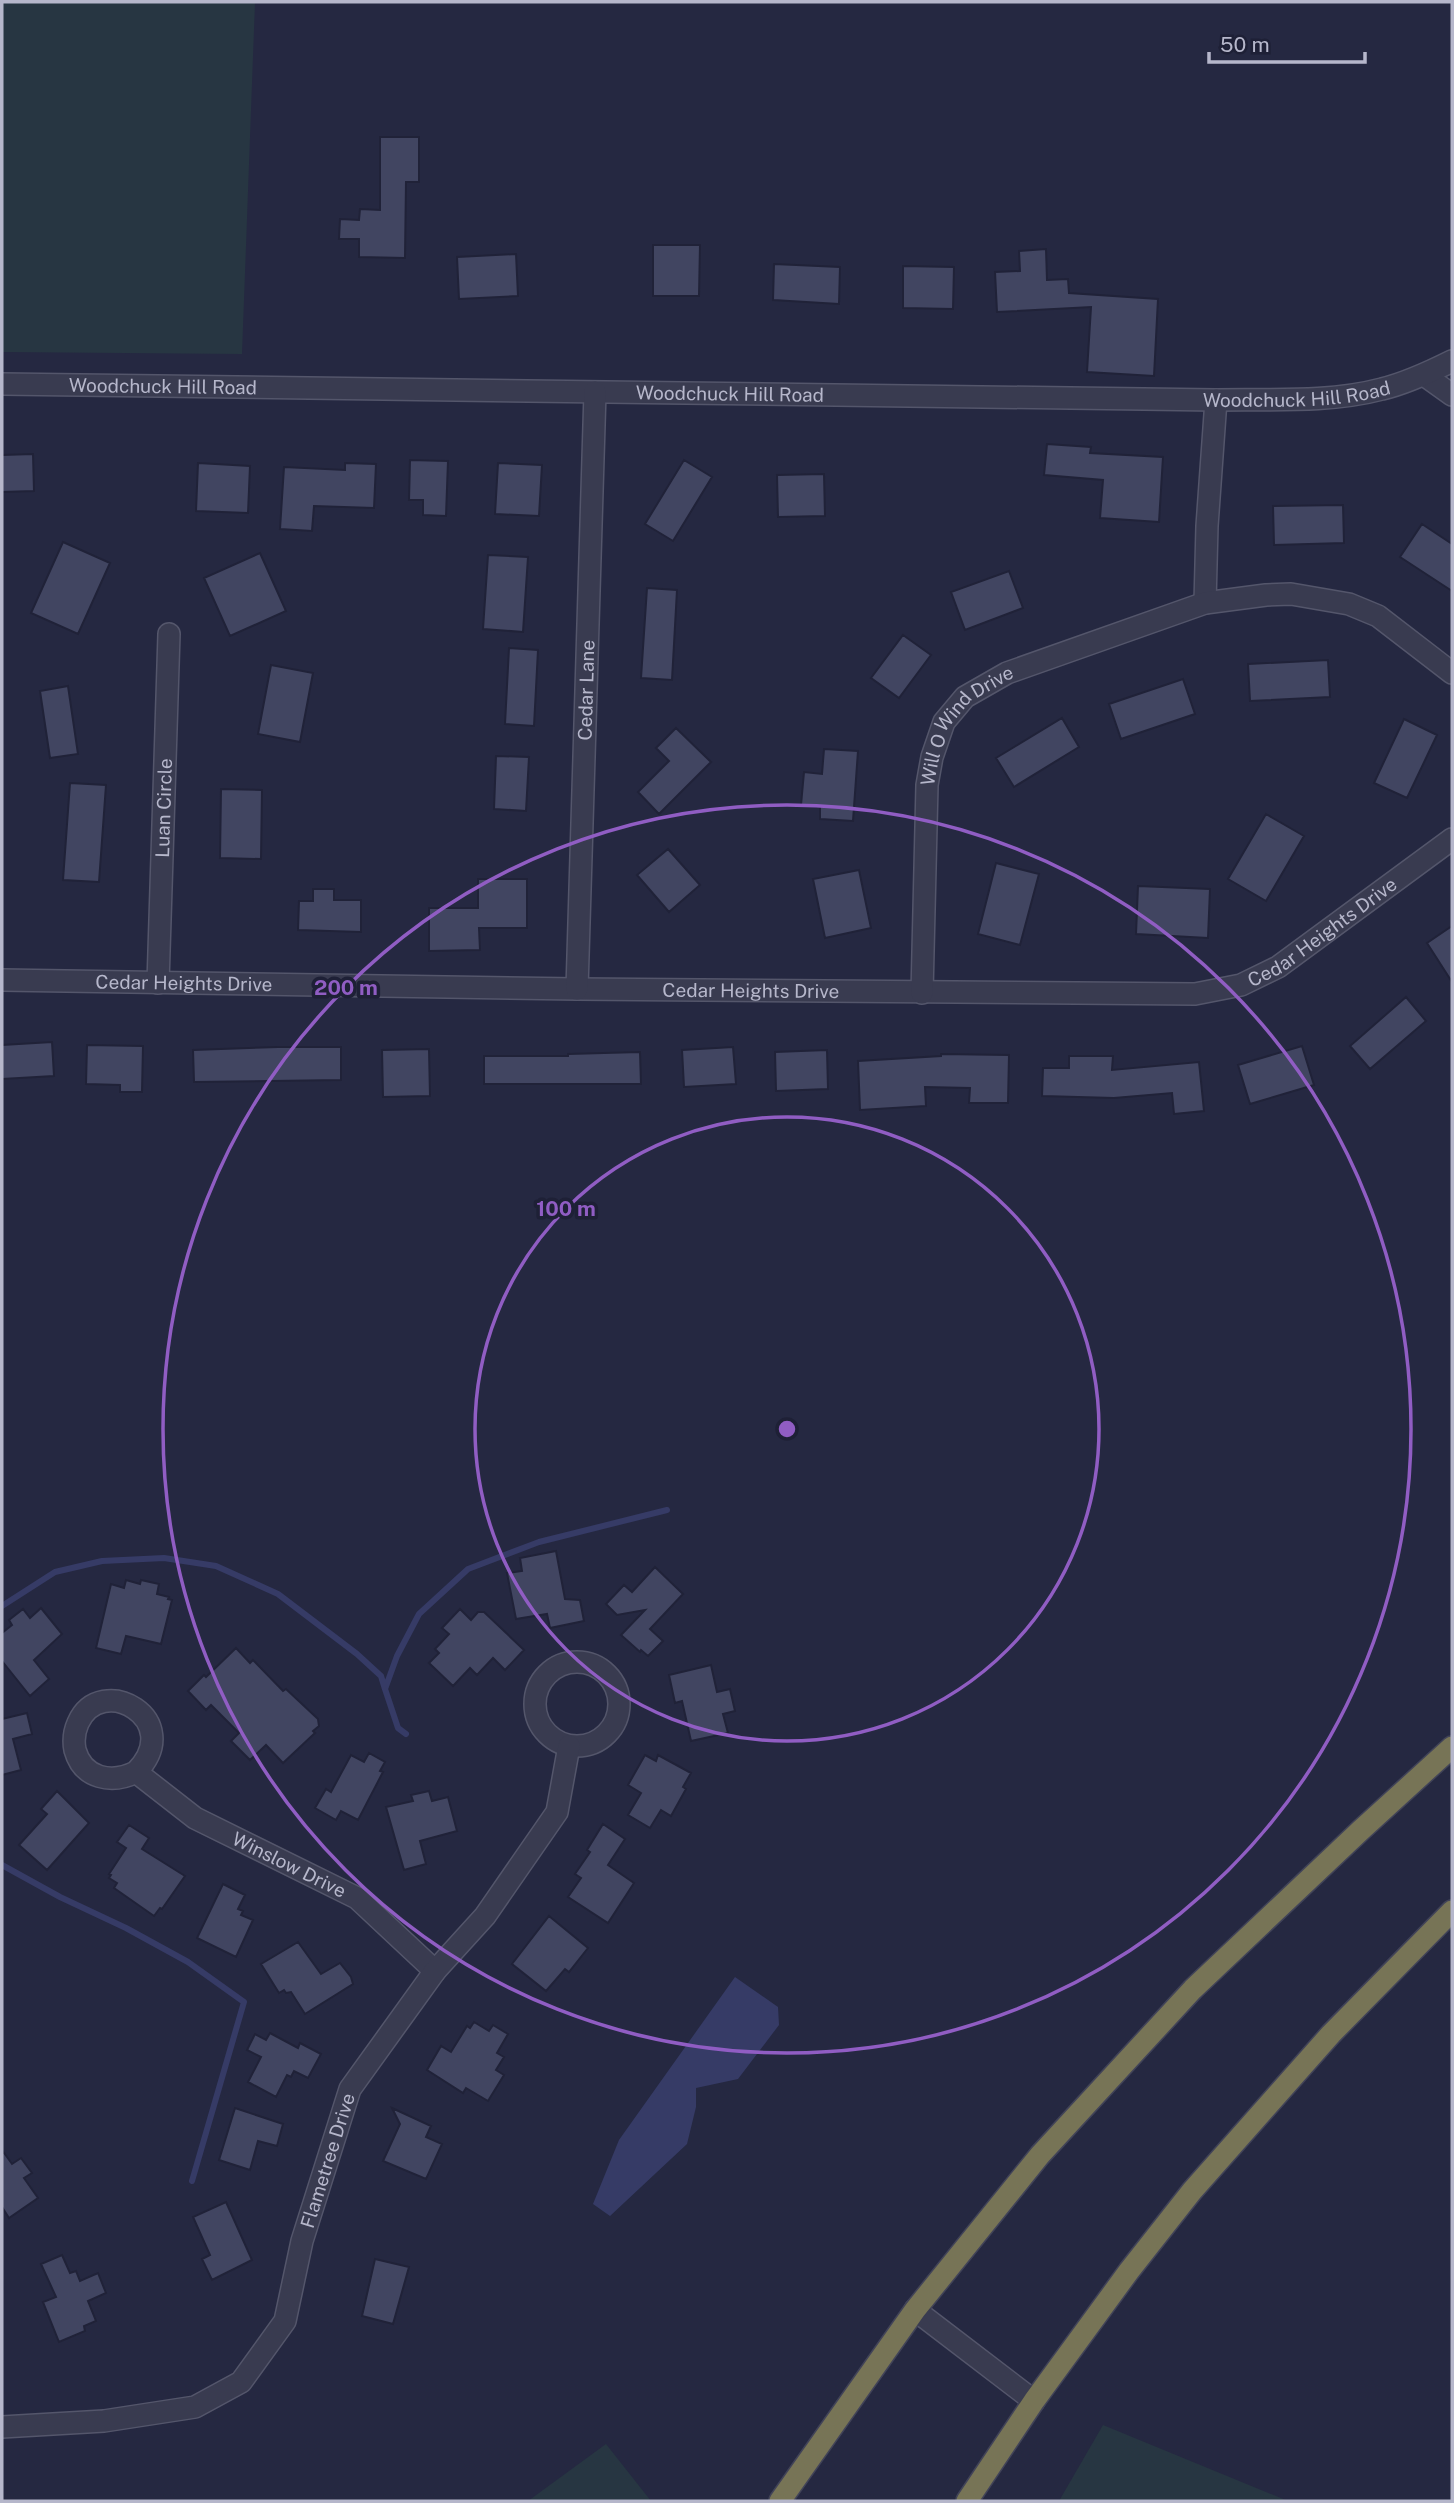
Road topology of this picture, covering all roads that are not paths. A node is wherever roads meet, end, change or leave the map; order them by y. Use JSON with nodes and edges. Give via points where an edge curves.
{"nodes":[{"id":1,"x":1452,"y":361,"type":"edge"},
{"id":2,"x":1424,"y":375,"type":"junction"},
{"id":3,"x":2,"y":384,"type":"edge"},
{"id":4,"x":595,"y":391,"type":"junction"},
{"id":5,"x":1452,"y":395,"type":"edge"},
{"id":6,"x":1216,"y":400,"type":"junction"},
{"id":7,"x":1205,"y":603,"type":"junction"},
{"id":8,"x":169,"y":634,"type":"dead end"},
{"id":9,"x":1452,"y":673,"type":"edge"},
{"id":10,"x":1452,"y":839,"type":"edge"},
{"id":11,"x":2,"y":980,"type":"edge"},
{"id":12,"x":158,"y":984,"type":"junction"},
{"id":13,"x":577,"y":989,"type":"junction"},
{"id":14,"x":922,"y":993,"type":"junction"},
{"id":15,"x":569,"y":1746,"type":"junction"},
{"id":16,"x":1452,"y":1747,"type":"edge"},
{"id":17,"x":136,"y":1772,"type":"dead end"},
{"id":18,"x":1452,"y":1911,"type":"edge"},
{"id":19,"x":435,"y":1970,"type":"junction"},
{"id":20,"x":915,"y":2310,"type":"junction"},
{"id":21,"x":1034,"y":2401,"type":"junction"},
{"id":22,"x":2,"y":2427,"type":"edge"},
{"id":23,"x":780,"y":2501,"type":"edge"},
{"id":24,"x":967,"y":2501,"type":"edge"}],
"edges":[{"from":1,"to":2,"type":"street","name":"Woodchuck Hill Road"},
{"from":2,"to":5,"type":"street"},
{"from":2,"to":6,"type":"street","name":"Woodchuck Hill Road","via":[[1382,390],[1321,398]]},
{"from":3,"to":4,"type":"street","name":"Woodchuck Hill Road"},
{"from":4,"to":6,"type":"street","name":"Woodchuck Hill Road"},
{"from":4,"to":13,"type":"street","name":"Cedar Lane"},
{"from":6,"to":7,"type":"street"},
{"from":7,"to":9,"type":"street","name":"Will O Wind Drive","via":[[1291,594],[1349,604],[1378,617]]},
{"from":7,"to":14,"type":"street","name":"Will O Wind Drive","via":[[1007,673],[965,697],[944,722],[927,785]]},
{"from":8,"to":12,"type":"street","name":"Luan Circle"},
{"from":10,"to":14,"type":"street","name":"Cedar Heights Drive","via":[[1278,967],[1241,985],[1195,994]]},
{"from":11,"to":12,"type":"street","name":"Cedar Heights Drive"},
{"from":12,"to":13,"type":"street","name":"Cedar Heights Drive"},
{"from":13,"to":14,"type":"street","name":"Cedar Heights Drive"},
{"from":15,"to":15,"type":"street","via":[[539,1724],[536,1695],[541,1681],[557,1667],[586,1663],[614,1683],[619,1711],[605,1737]]},
{"from":15,"to":19,"type":"street","name":"Flametree Drive","via":[[557,1812],[485,1916]]},
{"from":16,"to":20,"type":"highway","via":[[1194,1989],[1040,2155]]},
{"from":17,"to":19,"type":"street","name":"Winslow Drive","via":[[195,1818],[357,1898]]},
{"from":18,"to":21,"type":"highway","via":[[1331,2034],[1192,2191]]},
{"from":19,"to":22,"type":"street","name":"Flametree Drive","via":[[350,2089],[302,2241],[285,2321],[241,2382],[195,2407],[104,2421]]},
{"from":20,"to":21,"type":"street"},
{"from":20,"to":23,"type":"highway"},
{"from":21,"to":24,"type":"highway"}]}
